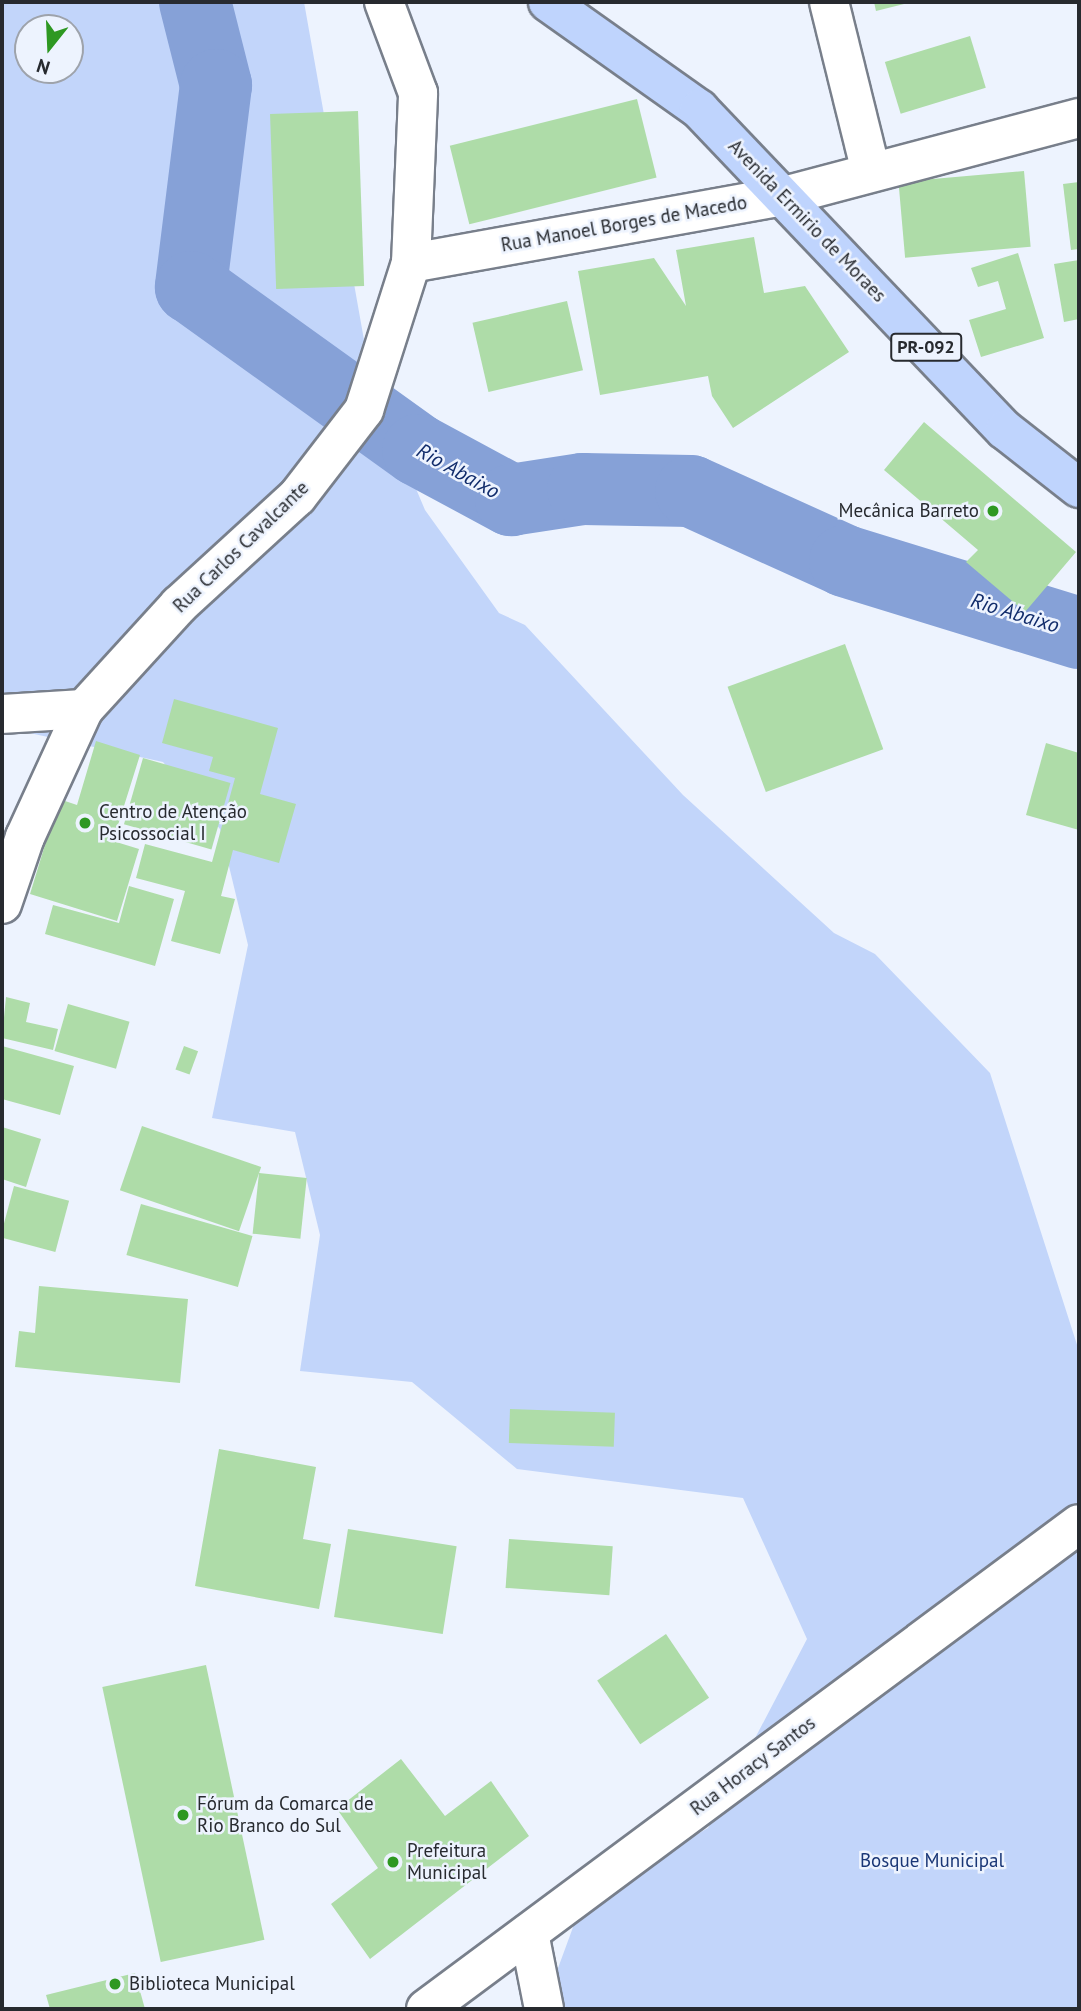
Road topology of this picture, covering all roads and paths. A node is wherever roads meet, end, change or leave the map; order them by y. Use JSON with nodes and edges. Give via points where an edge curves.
{"nodes":[{"id":1,"x":384,"y":2,"type":"edge"},
{"id":2,"x":548,"y":2,"type":"edge"},
{"id":3,"x":829,"y":2,"type":"edge"},
{"id":4,"x":1079,"y":118,"type":"edge"},
{"id":5,"x":871,"y":172,"type":"junction"},
{"id":6,"x":783,"y":196,"type":"junction"},
{"id":7,"x":411,"y":263,"type":"junction"},
{"id":8,"x":1079,"y":488,"type":"edge"},
{"id":9,"x":84,"y":709,"type":"junction"},
{"id":10,"x":2,"y":714,"type":"edge"},
{"id":11,"x":2,"y":904,"type":"edge"},
{"id":12,"x":1079,"y":1524,"type":"edge"},
{"id":13,"x":529,"y":1933,"type":"junction"},
{"id":14,"x":426,"y":2009,"type":"edge"},
{"id":15,"x":544,"y":2009,"type":"edge"}],
"edges":[{"from":1,"to":7,"type":"street","name":"Rua Carlos Cavalcante","via":[[418,93]]},
{"from":2,"to":6,"type":"main road","name":"Avenida Ermirio de Moraes","number":"PR-092","via":[[699,109]]},
{"from":3,"to":5,"type":"street"},
{"from":4,"to":5,"type":"street","name":"Rua Manoel Borges de Macedo"},
{"from":5,"to":6,"type":"street","name":"Rua Manoel Borges de Macedo"},
{"from":6,"to":7,"type":"street","name":"Rua Manoel Borges de Macedo"},
{"from":6,"to":8,"type":"main road","name":"Avenida Ermirio de Moraes","number":"PR-092","via":[[1005,430]]},
{"from":7,"to":9,"type":"street","name":"Rua Carlos Cavalcante","via":[[364,410],[297,498],[179,605]]},
{"from":9,"to":10,"type":"street"},
{"from":9,"to":11,"type":"street","name":"Rua Carlos Cavalcante","via":[[25,837]]},
{"from":12,"to":13,"type":"street","name":"Rua Horacy Santos"},
{"from":13,"to":14,"type":"street","name":"Rua Horacy Santos"},
{"from":13,"to":15,"type":"street"}]}
